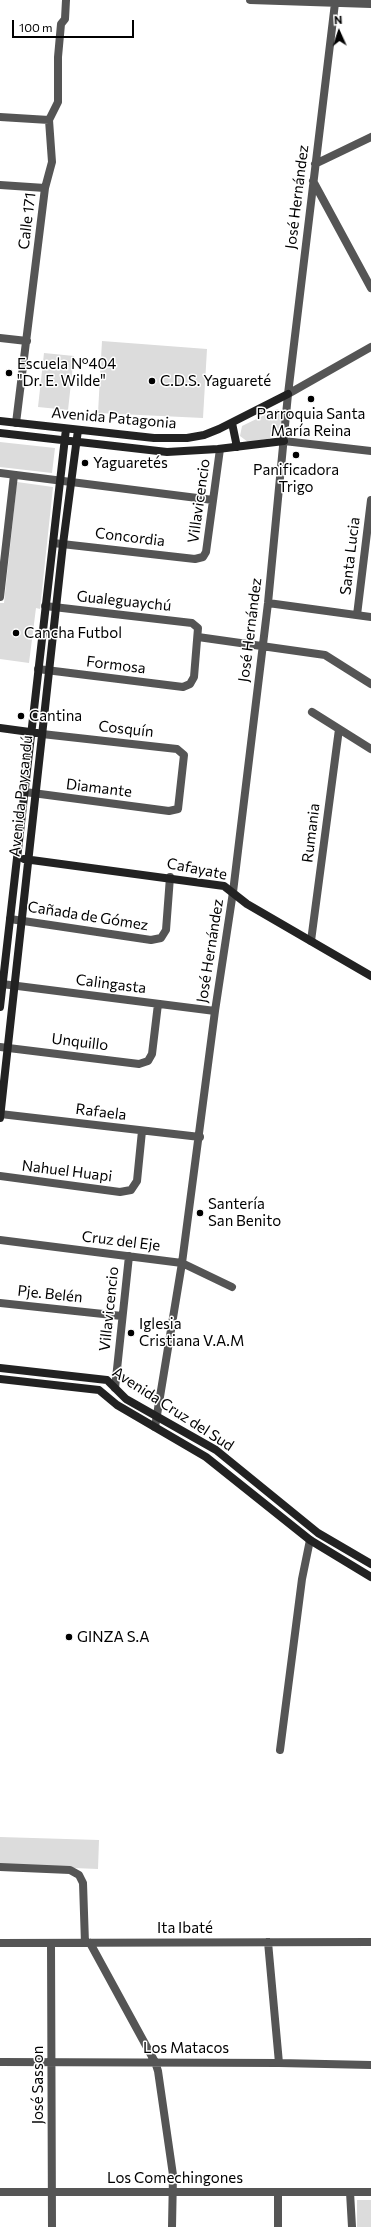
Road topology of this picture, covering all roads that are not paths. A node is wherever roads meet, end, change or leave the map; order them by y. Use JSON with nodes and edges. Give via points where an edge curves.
{"nodes":[{"id":1,"x":66,"y":0,"type":"edge"},
{"id":2,"x":250,"y":0,"type":"edge"},
{"id":3,"x":335,"y":3,"type":"junction"},
{"id":4,"x":371,"y":4,"type":"edge"},
{"id":5,"x":0,"y":117,"type":"edge"},
{"id":6,"x":49,"y":120,"type":"junction"},
{"id":7,"x":371,"y":137,"type":"edge"},
{"id":8,"x":315,"y":164,"type":"junction"},
{"id":9,"x":313,"y":181,"type":"junction"},
{"id":10,"x":0,"y":185,"type":"edge"},
{"id":11,"x":45,"y":188,"type":"junction"},
{"id":12,"x":371,"y":288,"type":"edge"},
{"id":13,"x":0,"y":338,"type":"edge"},
{"id":14,"x":27,"y":341,"type":"junction"},
{"id":15,"x":371,"y":347,"type":"edge"},
{"id":16,"x":288,"y":394,"type":"junction"},
{"id":17,"x":0,"y":421,"type":"edge"},
{"id":18,"x":16,"y":423,"type":"junction"},
{"id":19,"x":232,"y":423,"type":"junction"},
{"id":20,"x":66,"y":429,"type":"junction"},
{"id":21,"x":78,"y":430,"type":"junction"},
{"id":22,"x":0,"y":433,"type":"edge"},
{"id":23,"x":65,"y":441,"type":"junction"},
{"id":24,"x":284,"y":441,"type":"junction"},
{"id":25,"x":76,"y":442,"type":"junction"},
{"id":26,"x":237,"y":447,"type":"junction"},
{"id":27,"x":220,"y":449,"type":"junction"},
{"id":28,"x":371,"y":451,"type":"edge"},
{"id":29,"x":0,"y":473,"type":"edge"},
{"id":30,"x":14,"y":475,"type":"junction"},
{"id":31,"x":60,"y":480,"type":"junction"},
{"id":32,"x":71,"y":481,"type":"junction"},
{"id":33,"x":213,"y":500,"type":"junction"},
{"id":34,"x":371,"y":500,"type":"edge"},
{"id":35,"x":3,"y":539,"type":"edge"},
{"id":36,"x":53,"y":542,"type":"junction"},
{"id":37,"x":63,"y":544,"type":"junction"},
{"id":38,"x":203,"y":557,"type":"joint"},
{"id":39,"x":0,"y":597,"type":"edge"},
{"id":40,"x":268,"y":603,"type":"junction"},
{"id":41,"x":45,"y":606,"type":"junction"},
{"id":42,"x":56,"y":608,"type":"junction"},
{"id":43,"x":357,"y":615,"type":"junction"},
{"id":44,"x":371,"y":617,"type":"edge"},
{"id":45,"x":198,"y":632,"type":"junction"},
{"id":46,"x":263,"y":646,"type":"junction"},
{"id":47,"x":38,"y":669,"type":"junction"},
{"id":48,"x":50,"y":671,"type":"junction"},
{"id":49,"x":371,"y":684,"type":"edge"},
{"id":50,"x":312,"y":712,"type":"dead end"},
{"id":51,"x":0,"y":728,"type":"edge"},
{"id":52,"x":339,"y":729,"type":"junction"},
{"id":53,"x":32,"y":732,"type":"junction"},
{"id":54,"x":42,"y":734,"type":"junction"},
{"id":55,"x":371,"y":748,"type":"edge"},
{"id":56,"x":25,"y":792,"type":"junction"},
{"id":57,"x":36,"y":794,"type":"junction"},
{"id":58,"x":169,"y":811,"type":"joint"},
{"id":59,"x":17,"y":858,"type":"junction"},
{"id":60,"x":28,"y":859,"type":"junction"},
{"id":61,"x":170,"y":877,"type":"junction"},
{"id":62,"x":233,"y":892,"type":"junction"},
{"id":63,"x":10,"y":919,"type":"junction"},
{"id":64,"x":21,"y":920,"type":"junction"},
{"id":65,"x":311,"y":941,"type":"junction"},
{"id":66,"x":371,"y":976,"type":"edge"},
{"id":67,"x":2,"y":984,"type":"junction"},
{"id":68,"x":14,"y":985,"type":"junction"},
{"id":69,"x":158,"y":1004,"type":"junction"},
{"id":70,"x":0,"y":1007,"type":"edge"},
{"id":71,"x":215,"y":1011,"type":"junction"},
{"id":72,"x":4,"y":1047,"type":"edge"},
{"id":73,"x":0,"y":1114,"type":"edge"},
{"id":74,"x":0,"y":1118,"type":"edge"},
{"id":75,"x":142,"y":1131,"type":"junction"},
{"id":76,"x":200,"y":1137,"type":"junction"},
{"id":77,"x":0,"y":1176,"type":"edge"},
{"id":78,"x":0,"y":1240,"type":"edge"},
{"id":79,"x":129,"y":1256,"type":"junction"},
{"id":80,"x":182,"y":1263,"type":"junction"},
{"id":81,"x":232,"y":1287,"type":"dead end"},
{"id":82,"x":0,"y":1303,"type":"edge"},
{"id":83,"x":122,"y":1316,"type":"junction"},
{"id":84,"x":0,"y":1368,"type":"edge"},
{"id":85,"x":0,"y":1379,"type":"edge"},
{"id":86,"x":115,"y":1388,"type":"junction"},
{"id":87,"x":158,"y":1416,"type":"junction"},
{"id":88,"x":155,"y":1427,"type":"junction"},
{"id":89,"x":310,"y":1540,"type":"junction"},
{"id":90,"x":371,"y":1564,"type":"edge"},
{"id":91,"x":371,"y":1577,"type":"edge"},
{"id":92,"x":280,"y":1750,"type":"dead end"},
{"id":93,"x":0,"y":1868,"type":"edge"},
{"id":94,"x":0,"y":1942,"type":"edge"},
{"id":95,"x":268,"y":1942,"type":"junction"},
{"id":96,"x":371,"y":1942,"type":"edge"},
{"id":97,"x":50,"y":1943,"type":"junction"},
{"id":98,"x":87,"y":1943,"type":"junction"},
{"id":99,"x":53,"y":2061,"type":"junction"},
{"id":100,"x":0,"y":2062,"type":"edge"},
{"id":101,"x":155,"y":2062,"type":"junction"},
{"id":102,"x":279,"y":2063,"type":"junction"},
{"id":103,"x":371,"y":2065,"type":"edge"},
{"id":104,"x":0,"y":2192,"type":"edge"},
{"id":105,"x":52,"y":2192,"type":"junction"},
{"id":106,"x":278,"y":2192,"type":"junction"},
{"id":107,"x":350,"y":2192,"type":"junction"},
{"id":108,"x":371,"y":2192,"type":"edge"},
{"id":109,"x":173,"y":2193,"type":"junction"},
{"id":110,"x":52,"y":2227,"type":"edge"},
{"id":111,"x":172,"y":2227,"type":"edge"},
{"id":112,"x":278,"y":2227,"type":"edge"},
{"id":113,"x":352,"y":2227,"type":"edge"}],
"edges":[{"from":1,"to":6,"type":"street","via":[[58,57],[58,102]]},
{"from":2,"to":3,"type":"street"},
{"from":3,"to":4,"type":"street"},
{"from":3,"to":8,"type":"street","name":"José Hernández"},
{"from":5,"to":6,"type":"street"},
{"from":6,"to":11,"type":"street","name":"Calle 171","via":[[52,162]]},
{"from":7,"to":8,"type":"street"},
{"from":8,"to":9,"type":"street","name":"José Hernández"},
{"from":9,"to":12,"type":"street"},
{"from":9,"to":16,"type":"street","name":"José Hernández"},
{"from":10,"to":11,"type":"street"},
{"from":11,"to":14,"type":"street","name":"Calle 171"},
{"from":13,"to":14,"type":"street"},
{"from":14,"to":18,"type":"street","name":"Calle 171"},
{"from":15,"to":16,"type":"street"},
{"from":16,"to":19,"type":"main road","name":"Avenida Patagonia"},
{"from":16,"to":24,"type":"street","name":"José Hernández"},
{"from":17,"to":18,"type":"main road","name":"Avenida Patagonia"},
{"from":18,"to":20,"type":"main road","name":"Avenida Patagonia"},
{"from":19,"to":21,"type":"main road","name":"Avenida Patagonia","via":[[204,435],[165,439]]},
{"from":19,"to":26,"type":"main road"},
{"from":20,"to":21,"type":"main road","name":"Avenida Patagonia"},
{"from":20,"to":23,"type":"main road","name":"Avenida Paysandú"},
{"from":21,"to":25,"type":"main road","name":"Avenida Paysandú"},
{"from":22,"to":23,"type":"main road","name":"Avenida Patagonia"},
{"from":23,"to":25,"type":"main road","name":"Avenida Patagonia"},
{"from":23,"to":31,"type":"main road","name":"Avenida Paysandú"},
{"from":24,"to":26,"type":"main road","name":"Avenida Patagonia"},
{"from":24,"to":28,"type":"street"},
{"from":24,"to":40,"type":"street","name":"José Hernández"},
{"from":25,"to":27,"type":"main road","name":"Avenida Patagonia","via":[[167,452]]},
{"from":25,"to":32,"type":"main road","name":"Avenida Paysandú"},
{"from":26,"to":27,"type":"main road","name":"Avenida Patagonia"},
{"from":27,"to":33,"type":"street","name":"Villavicencio"},
{"from":29,"to":30,"type":"street"},
{"from":30,"to":31,"type":"street"},
{"from":30,"to":35,"type":"street"},
{"from":31,"to":32,"type":"street"},
{"from":31,"to":36,"type":"main road","name":"Avenida Paysandú"},
{"from":32,"to":33,"type":"street"},
{"from":32,"to":37,"type":"main road","name":"Avenida Paysandú"},
{"from":33,"to":38,"type":"street","name":"Villavicencio","via":[[206,552]]},
{"from":34,"to":43,"type":"street","name":"Santa Lucia"},
{"from":35,"to":39,"type":"street"},
{"from":36,"to":37,"type":"street","name":"Concordia"},
{"from":36,"to":41,"type":"main road","name":"Avenida Paysandú"},
{"from":37,"to":38,"type":"street","name":"Concordia","via":[[195,559]]},
{"from":37,"to":42,"type":"main road","name":"Avenida Paysandú"},
{"from":40,"to":43,"type":"street"},
{"from":40,"to":46,"type":"street","name":"José Hernández"},
{"from":41,"to":42,"type":"street","name":"Gualeguaychú"},
{"from":41,"to":47,"type":"main road","name":"Avenida Paysandú"},
{"from":42,"to":45,"type":"street","name":"Gualeguaychú","via":[[192,623]]},
{"from":42,"to":48,"type":"main road","name":"Avenida Paysandú"},
{"from":43,"to":44,"type":"street"},
{"from":45,"to":46,"type":"street","name":"Gualeguaychú"},
{"from":45,"to":48,"type":"street","name":"Formosa","via":[[194,677],[190,684],[183,687]]},
{"from":46,"to":49,"type":"street","name":"Gualeguaychú","via":[[324,654]]},
{"from":46,"to":62,"type":"street","name":"José Hernández"},
{"from":47,"to":48,"type":"street","name":"Formosa"},
{"from":47,"to":53,"type":"main road","name":"Avenida Paysandú"},
{"from":48,"to":54,"type":"main road","name":"Avenida Paysandú"},
{"from":50,"to":52,"type":"street"},
{"from":51,"to":53,"type":"main road","name":"Cosquín"},
{"from":52,"to":55,"type":"street"},
{"from":52,"to":65,"type":"street","name":"Rumania"},
{"from":53,"to":54,"type":"main road","name":"Cosquín"},
{"from":53,"to":56,"type":"main road","name":"Avenida Paysandú"},
{"from":54,"to":57,"type":"main road","name":"Avenida Paysandú"},
{"from":54,"to":58,"type":"street","name":"Cosquín","via":[[177,749],[184,755],[178,809]]},
{"from":56,"to":57,"type":"street","name":"Diamante"},
{"from":56,"to":59,"type":"main road","name":"Avenida Paysandú"},
{"from":57,"to":58,"type":"street","name":"Diamante"},
{"from":57,"to":60,"type":"main road","name":"Avenida Paysandú"},
{"from":59,"to":60,"type":"main road","name":"Cafayate"},
{"from":59,"to":63,"type":"main road","name":"Avenida Paysandú"},
{"from":60,"to":61,"type":"main road","name":"Cafayate"},
{"from":60,"to":64,"type":"main road","name":"Avenida Paysandú"},
{"from":61,"to":62,"type":"main road","name":"Cafayate","via":[[224,886]]},
{"from":61,"to":64,"type":"street","name":"Cañada de Gómez","via":[[166,930],[161,938],[151,940]]},
{"from":62,"to":65,"type":"main road","name":"Cafayate","via":[[247,904]]},
{"from":62,"to":71,"type":"street","name":"José Hernández"},
{"from":63,"to":64,"type":"street","name":"Cañada de Gómez"},
{"from":63,"to":67,"type":"main road","name":"Avenida Paysandú"},
{"from":64,"to":68,"type":"main road","name":"Avenida Paysandú"},
{"from":65,"to":66,"type":"main road","name":"Cafayate"},
{"from":67,"to":68,"type":"street","name":"Calingasta"},
{"from":67,"to":70,"type":"main road","name":"Avenida Paysandú"},
{"from":68,"to":69,"type":"street","name":"Calingasta"},
{"from":68,"to":72,"type":"main road","name":"Avenida Paysandú"},
{"from":69,"to":71,"type":"street","name":"Calingasta"},
{"from":69,"to":72,"type":"street","name":"Unquillo","via":[[152,1054],[148,1061],[138,1064]]},
{"from":71,"to":76,"type":"street","name":"José Hernández"},
{"from":72,"to":73,"type":"main road","name":"Avenida Paysandú"},
{"from":73,"to":74,"type":"main road","name":"Avenida Paysandú"},
{"from":73,"to":75,"type":"street","name":"Rafaela"},
{"from":75,"to":76,"type":"street","name":"Rafaela"},
{"from":75,"to":77,"type":"street","name":"Nahuel Huapi","via":[[137,1181],[131,1190],[120,1192]]},
{"from":76,"to":80,"type":"street","name":"José Hernández"},
{"from":78,"to":79,"type":"street","name":"Cruz del Eje"},
{"from":79,"to":80,"type":"street","name":"Cruz del Eje"},
{"from":79,"to":83,"type":"street","name":"Villavicencio"},
{"from":80,"to":81,"type":"street","name":"Cruz del Eje"},
{"from":80,"to":87,"type":"street","name":"José Hernández"},
{"from":82,"to":83,"type":"street","name":"Pje. Belén"},
{"from":83,"to":86,"type":"street","name":"Villavicencio"},
{"from":84,"to":86,"type":"main road","name":"Avenida Cruz del Sud","via":[[107,1380]]},
{"from":85,"to":88,"type":"main road","name":"Avenida Cruz del Sud","via":[[99,1390],[117,1405]]},
{"from":86,"to":87,"type":"main road","name":"Avenida Cruz del Sud","via":[[126,1399]]},
{"from":87,"to":88,"type":"street","name":"José Hernández"},
{"from":87,"to":90,"type":"main road","name":"Avenida Cruz del Sud","via":[[216,1450],[318,1533]]},
{"from":88,"to":89,"type":"main road","name":"Avenida Cruz del Sud","via":[[206,1457]]},
{"from":89,"to":91,"type":"main road","name":"Avenida Cruz del Sud"},
{"from":89,"to":92,"type":"street","via":[[302,1579]]},
{"from":93,"to":98,"type":"street","via":[[70,1870],[79,1875],[83,1883]]},
{"from":94,"to":97,"type":"street","name":"Ita Ibaté"},
{"from":95,"to":96,"type":"street","name":"Ita Ibaté"},
{"from":95,"to":98,"type":"street","name":"Ita Ibaté"},
{"from":95,"to":102,"type":"street"},
{"from":97,"to":98,"type":"street","name":"Ita Ibaté"},
{"from":97,"to":99,"type":"street","name":"José Sasson"},
{"from":98,"to":101,"type":"street"},
{"from":99,"to":100,"type":"street","name":"Los Matacos"},
{"from":99,"to":101,"type":"street","name":"Los Matacos"},
{"from":99,"to":105,"type":"street","name":"José Sasson"},
{"from":101,"to":102,"type":"street","name":"Los Matacos"},
{"from":101,"to":109,"type":"street","via":[[173,2175]]},
{"from":102,"to":103,"type":"street","name":"Los Matacos"},
{"from":104,"to":105,"type":"street","name":"Los Comechingones"},
{"from":105,"to":109,"type":"street","name":"Los Comechingones"},
{"from":105,"to":110,"type":"street","name":"José Sasson"},
{"from":106,"to":107,"type":"street","name":"Los Comechingones"},
{"from":106,"to":109,"type":"street","name":"Los Comechingones"},
{"from":106,"to":112,"type":"street"},
{"from":107,"to":108,"type":"street","name":"Los Comechingones"},
{"from":107,"to":113,"type":"street"},
{"from":109,"to":111,"type":"street"}]}
